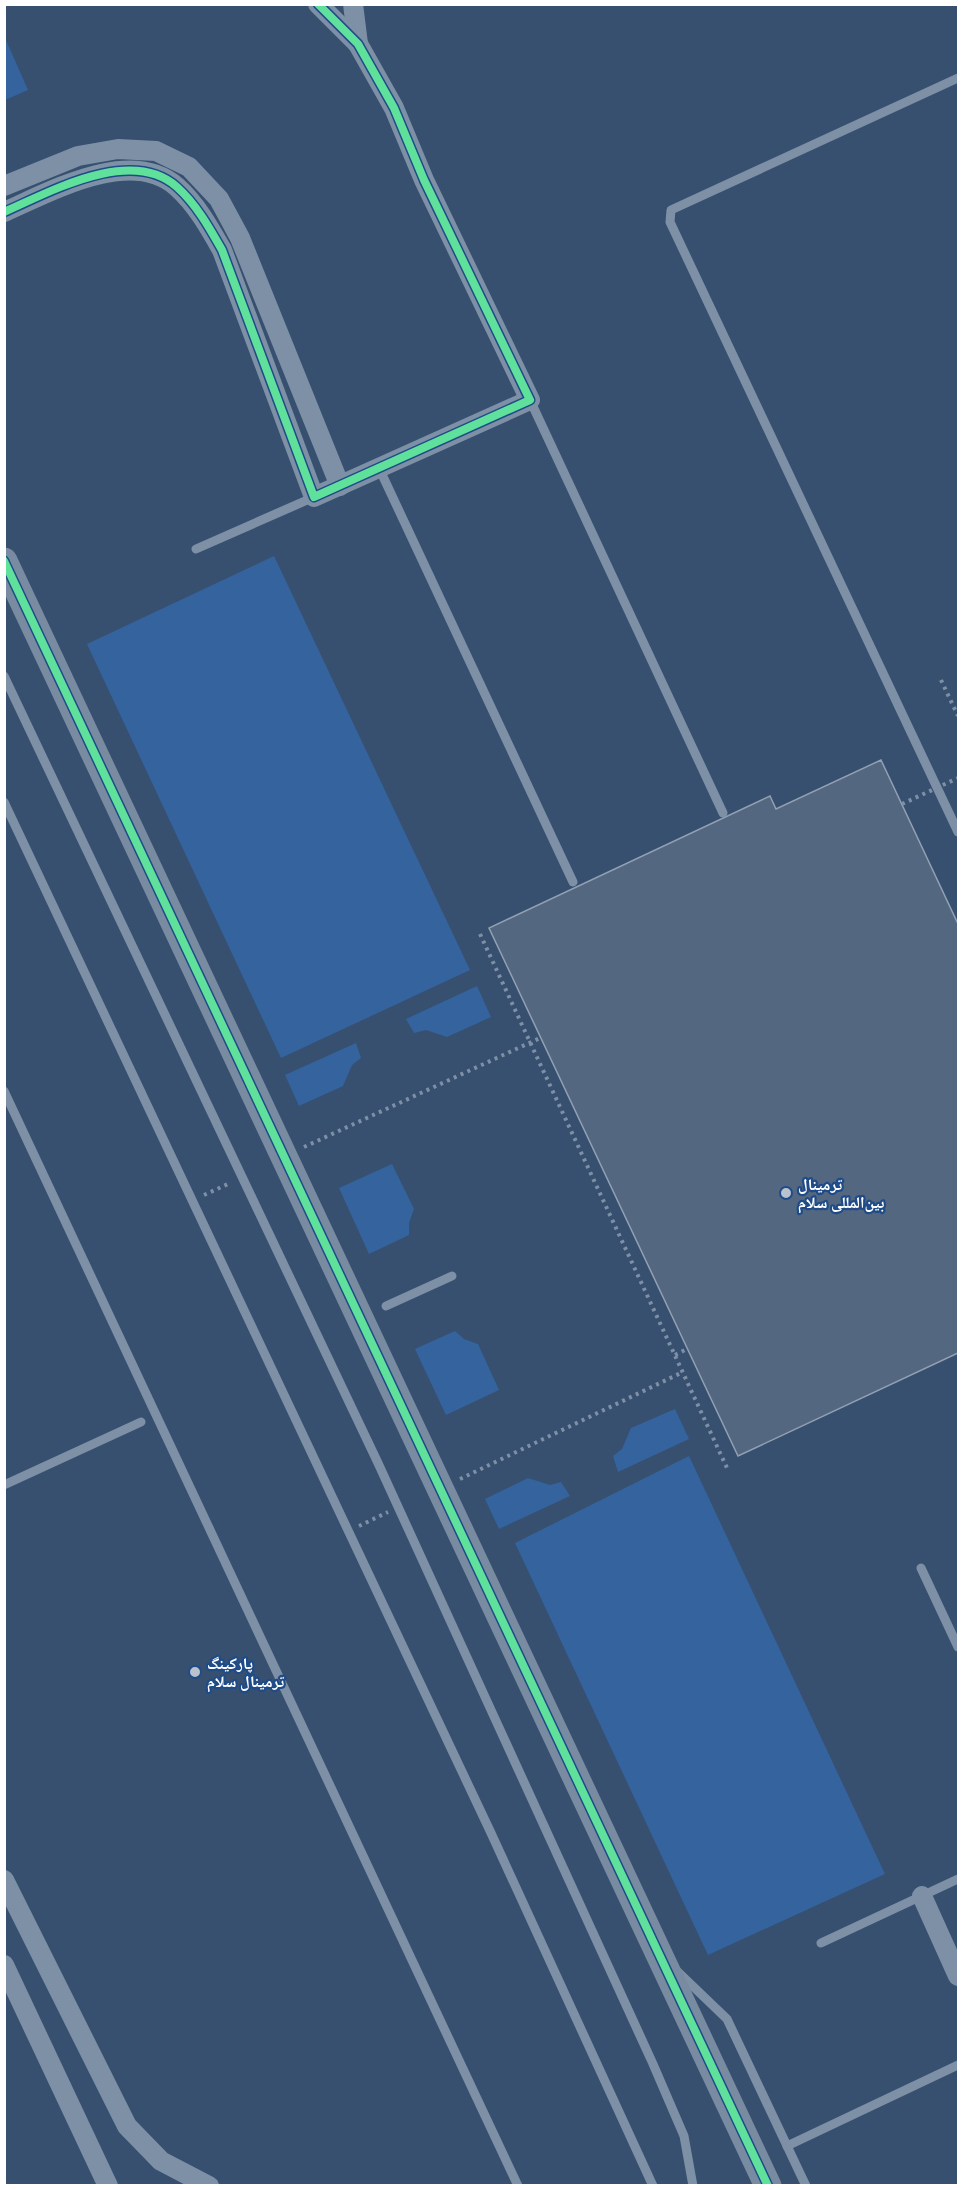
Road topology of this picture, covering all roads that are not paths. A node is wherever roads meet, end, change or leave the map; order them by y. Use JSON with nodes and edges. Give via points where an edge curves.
{"nodes":[{"id":1,"x":318,"y":4,"type":"edge"},
{"id":2,"x":353,"y":4,"type":"edge"},
{"id":3,"x":358,"y":44,"type":"junction"},
{"id":4,"x":958,"y":78,"type":"edge"},
{"id":5,"x":4,"y":186,"type":"edge"},
{"id":6,"x":4,"y":212,"type":"edge"},
{"id":7,"x":530,"y":400,"type":"junction"},
{"id":8,"x":379,"y":468,"type":"junction"},
{"id":9,"x":340,"y":486,"type":"junction"},
{"id":10,"x":314,"y":497,"type":"junction"},
{"id":11,"x":196,"y":549,"type":"dead end"},
{"id":12,"x":4,"y":561,"type":"edge"},
{"id":13,"x":4,"y":676,"type":"edge"},
{"id":14,"x":4,"y":801,"type":"edge"},
{"id":15,"x":723,"y":813,"type":"dead end"},
{"id":16,"x":958,"y":832,"type":"edge"},
{"id":17,"x":573,"y":882,"type":"dead end"},
{"id":18,"x":4,"y":1091,"type":"edge"},
{"id":19,"x":452,"y":1276,"type":"dead end"},
{"id":20,"x":386,"y":1306,"type":"dead end"},
{"id":21,"x":141,"y":1422,"type":"dead end"},
{"id":22,"x":4,"y":1485,"type":"edge"},
{"id":23,"x":921,"y":1568,"type":"dead end"},
{"id":24,"x":958,"y":1647,"type":"edge"},
{"id":25,"x":958,"y":1879,"type":"edge"},
{"id":26,"x":4,"y":1880,"type":"edge"},
{"id":27,"x":922,"y":1896,"type":"junction"},
{"id":28,"x":821,"y":1943,"type":"dead end"},
{"id":29,"x":661,"y":1956,"type":"junction"},
{"id":30,"x":4,"y":1965,"type":"edge"},
{"id":31,"x":958,"y":1976,"type":"edge"},
{"id":32,"x":958,"y":2065,"type":"edge"},
{"id":33,"x":787,"y":2146,"type":"junction"},
{"id":34,"x":108,"y":2186,"type":"edge"},
{"id":35,"x":209,"y":2186,"type":"edge"},
{"id":36,"x":518,"y":2186,"type":"edge"},
{"id":37,"x":653,"y":2186,"type":"edge"},
{"id":38,"x":693,"y":2186,"type":"edge"},
{"id":39,"x":768,"y":2186,"type":"edge"},
{"id":40,"x":806,"y":2186,"type":"edge"}],
"edges":[{"from":1,"to":3,"type":"street"},
{"from":2,"to":3,"type":"street"},
{"from":3,"to":7,"type":"street","via":[[394,108],[424,180]]},
{"from":4,"to":16,"type":"lane","via":[[670,210],[670,222]]},
{"from":5,"to":9,"type":"street","via":[[78,156],[118,149],[156,151],[189,167],[219,199],[240,238]]},
{"from":6,"to":10,"type":"street","via":[[86,176],[118,171],[150,174],[175,185],[201,214],[222,250]]},
{"from":7,"to":8,"type":"street"},
{"from":7,"to":15,"type":"lane"},
{"from":8,"to":9,"type":"street"},
{"from":8,"to":17,"type":"lane"},
{"from":9,"to":10,"type":"street"},
{"from":10,"to":11,"type":"lane"},
{"from":12,"to":29,"type":"street"},
{"from":13,"to":38,"type":"lane","via":[[399,1507],[684,2136]]},
{"from":14,"to":37,"type":"lane"},
{"from":18,"to":36,"type":"lane"},
{"from":19,"to":20,"type":"lane"},
{"from":21,"to":22,"type":"lane"},
{"from":23,"to":24,"type":"lane"},
{"from":25,"to":27,"type":"lane"},
{"from":26,"to":35,"type":"street","via":[[127,2126],[161,2161]]},
{"from":27,"to":28,"type":"lane"},
{"from":27,"to":31,"type":"street"},
{"from":29,"to":33,"type":"lane","via":[[727,2019]]},
{"from":29,"to":39,"type":"street"},
{"from":30,"to":34,"type":"street"},
{"from":32,"to":33,"type":"lane"},
{"from":33,"to":40,"type":"lane"}]}
